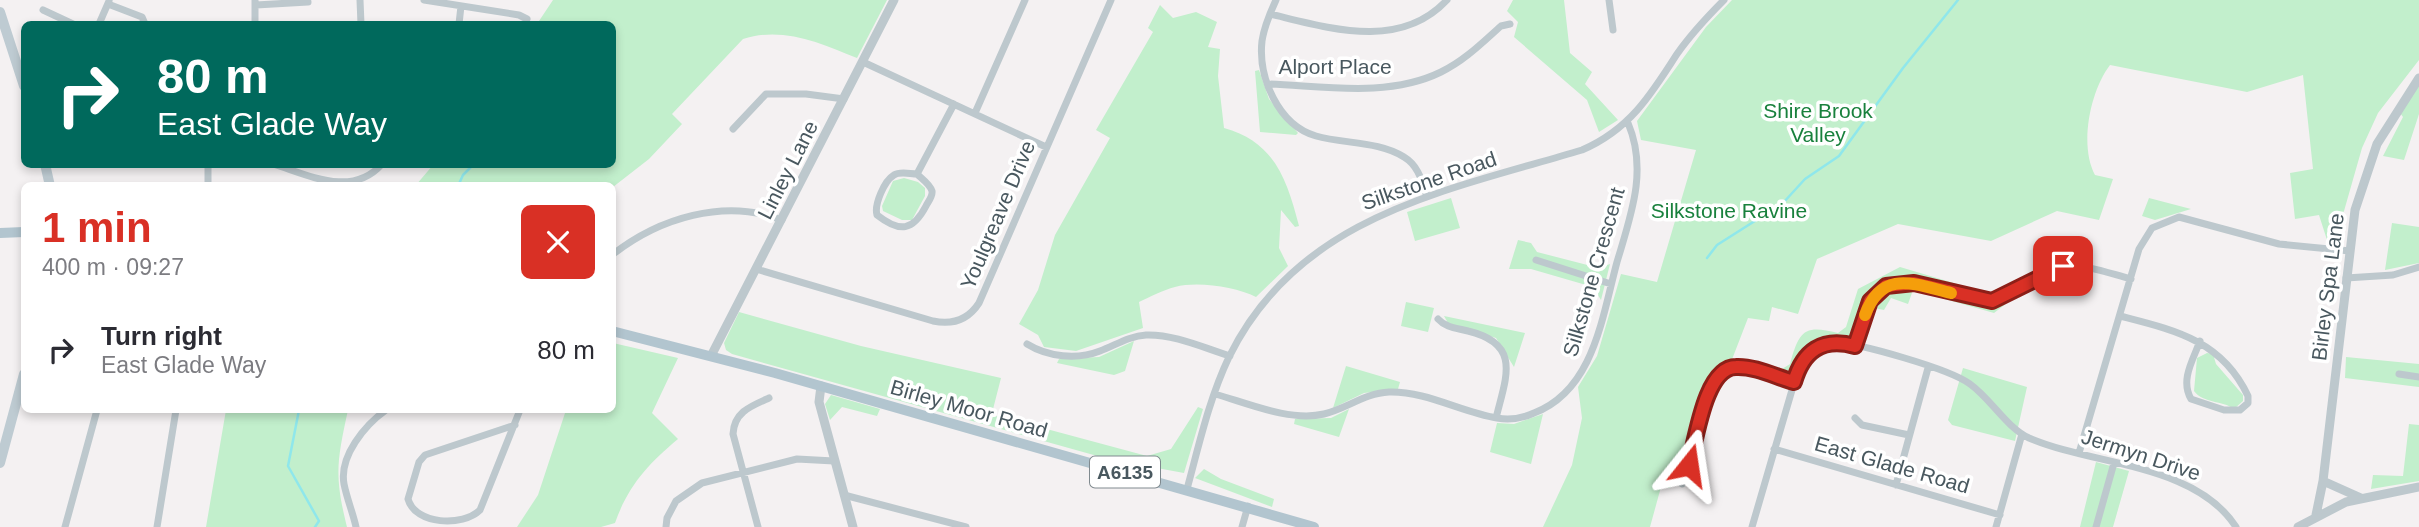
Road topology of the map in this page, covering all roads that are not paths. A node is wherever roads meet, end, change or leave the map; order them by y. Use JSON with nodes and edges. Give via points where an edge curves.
{"nodes":[{"id":1,"x":360,"y":0,"type":"edge"},
{"id":2,"x":424,"y":0,"type":"edge"},
{"id":3,"x":894,"y":0,"type":"edge"},
{"id":4,"x":1025,"y":0,"type":"edge"},
{"id":5,"x":1111,"y":0,"type":"edge"},
{"id":6,"x":1276,"y":0,"type":"edge"},
{"id":7,"x":1447,"y":0,"type":"edge"},
{"id":8,"x":1609,"y":0,"type":"edge"},
{"id":9,"x":1724,"y":0,"type":"edge"},
{"id":10,"x":108,"y":2,"type":"edge"},
{"id":11,"x":255,"y":2,"type":"edge"},
{"id":12,"x":303,"y":2,"type":"edge"},
{"id":13,"x":461,"y":6,"type":"junction"},
{"id":14,"x":43,"y":10,"type":"dead end"},
{"id":15,"x":0,"y":12,"type":"edge"},
{"id":16,"x":1269,"y":14,"type":"junction"},
{"id":17,"x":527,"y":19,"type":"dead end"},
{"id":18,"x":67,"y":21,"type":"edge"},
{"id":19,"x":100,"y":21,"type":"edge"},
{"id":20,"x":144,"y":21,"type":"edge"},
{"id":21,"x":255,"y":21,"type":"edge"},
{"id":22,"x":361,"y":21,"type":"edge"},
{"id":23,"x":459,"y":21,"type":"edge"},
{"id":24,"x":1510,"y":24,"type":"dead end"},
{"id":25,"x":3,"y":30,"type":"edge"},
{"id":26,"x":1613,"y":30,"type":"dead end"},
{"id":27,"x":863,"y":62,"type":"junction"},
{"id":28,"x":21,"y":78,"type":"edge"},
{"id":29,"x":2419,"y":78,"type":"edge"},
{"id":30,"x":1268,"y":84,"type":"junction"},
{"id":31,"x":844,"y":99,"type":"junction"},
{"id":32,"x":954,"y":104,"type":"junction"},
{"id":33,"x":975,"y":113,"type":"junction"},
{"id":34,"x":1628,"y":123,"type":"junction"},
{"id":35,"x":733,"y":129,"type":"dead end"},
{"id":36,"x":1046,"y":147,"type":"junction"},
{"id":37,"x":286,"y":168,"type":"edge"},
{"id":38,"x":377,"y":168,"type":"edge"},
{"id":39,"x":917,"y":174,"type":"junction"},
{"id":40,"x":314,"y":177,"type":"junction"},
{"id":41,"x":312,"y":182,"type":"edge"},
{"id":42,"x":336,"y":182,"type":"edge"},
{"id":43,"x":358,"y":182,"type":"edge"},
{"id":44,"x":1427,"y":197,"type":"junction"},
{"id":45,"x":782,"y":220,"type":"junction"},
{"id":46,"x":21,"y":232,"type":"edge"},
{"id":47,"x":0,"y":233,"type":"edge"},
{"id":48,"x":616,"y":251,"type":"edge"},
{"id":49,"x":2350,"y":251,"type":"junction"},
{"id":50,"x":1536,"y":260,"type":"dead end"},
{"id":51,"x":2419,"y":267,"type":"edge"},
{"id":52,"x":756,"y":269,"type":"junction"},
{"id":53,"x":2346,"y":278,"type":"junction"},
{"id":54,"x":2130,"y":279,"type":"junction"},
{"id":55,"x":1611,"y":284,"type":"junction"},
{"id":56,"x":2120,"y":316,"type":"junction"},
{"id":57,"x":1438,"y":319,"type":"dead end"},
{"id":58,"x":616,"y":332,"type":"edge"},
{"id":59,"x":2200,"y":341,"type":"junction"},
{"id":60,"x":1027,"y":344,"type":"dead end"},
{"id":61,"x":1855,"y":346,"type":"junction"},
{"id":62,"x":711,"y":356,"type":"junction"},
{"id":63,"x":1230,"y":356,"type":"junction"},
{"id":64,"x":1928,"y":368,"type":"junction"},
{"id":65,"x":2399,"y":374,"type":"dead end"},
{"id":66,"x":2419,"y":377,"type":"edge"},
{"id":67,"x":1794,"y":382,"type":"junction"},
{"id":68,"x":21,"y":384,"type":"edge"},
{"id":69,"x":821,"y":386,"type":"junction"},
{"id":70,"x":1215,"y":394,"type":"junction"},
{"id":71,"x":769,"y":398,"type":"dead end"},
{"id":72,"x":96,"y":413,"type":"edge"},
{"id":73,"x":176,"y":413,"type":"edge"},
{"id":74,"x":383,"y":413,"type":"edge"},
{"id":75,"x":519,"y":413,"type":"edge"},
{"id":76,"x":1496,"y":418,"type":"junction"},
{"id":77,"x":1855,"y":418,"type":"dead end"},
{"id":78,"x":515,"y":425,"type":"junction"},
{"id":79,"x":2022,"y":434,"type":"junction"},
{"id":80,"x":1909,"y":435,"type":"junction"},
{"id":81,"x":3,"y":442,"type":"edge"},
{"id":82,"x":1774,"y":449,"type":"junction"},
{"id":83,"x":2079,"y":453,"type":"junction"},
{"id":84,"x":834,"y":461,"type":"junction"},
{"id":85,"x":0,"y":463,"type":"edge"},
{"id":86,"x":2114,"y":463,"type":"junction"},
{"id":87,"x":744,"y":473,"type":"junction"},
{"id":88,"x":2323,"y":481,"type":"junction"},
{"id":89,"x":1682,"y":484,"type":"dead end"},
{"id":90,"x":1896,"y":485,"type":"junction"},
{"id":91,"x":2419,"y":487,"type":"edge"},
{"id":92,"x":1187,"y":489,"type":"junction"},
{"id":93,"x":844,"y":495,"type":"junction"},
{"id":94,"x":2361,"y":498,"type":"junction"},
{"id":95,"x":1248,"y":506,"type":"junction"},
{"id":96,"x":2000,"y":515,"type":"junction"},
{"id":97,"x":2316,"y":515,"type":"junction"},
{"id":98,"x":65,"y":527,"type":"edge"},
{"id":99,"x":157,"y":527,"type":"edge"},
{"id":100,"x":356,"y":527,"type":"edge"},
{"id":101,"x":666,"y":527,"type":"edge"},
{"id":102,"x":758,"y":527,"type":"edge"},
{"id":103,"x":853,"y":527,"type":"edge"},
{"id":104,"x":966,"y":527,"type":"edge"},
{"id":105,"x":1242,"y":527,"type":"edge"},
{"id":106,"x":1314,"y":527,"type":"edge"},
{"id":107,"x":1752,"y":527,"type":"edge"},
{"id":108,"x":1996,"y":527,"type":"edge"},
{"id":109,"x":2096,"y":527,"type":"edge"},
{"id":110,"x":2236,"y":527,"type":"edge"},
{"id":111,"x":2298,"y":527,"type":"edge"}],
"edges":[{"from":1,"to":22,"type":"street"},
{"from":2,"to":13,"type":"street"},
{"from":3,"to":27,"type":"street","name":"Linley Lane"},
{"from":4,"to":33,"type":"street"},
{"from":5,"to":36,"type":"street","name":"Youlgreave Drive"},
{"from":6,"to":16,"type":"street"},
{"from":7,"to":16,"type":"street","via":[[1427,18],[1385,33]]},
{"from":8,"to":26,"type":"street"},
{"from":9,"to":34,"type":"street","name":"Silkstone Road","via":[[1687,41]]},
{"from":10,"to":19,"type":"street"},
{"from":10,"to":20,"type":"street"},
{"from":11,"to":12,"type":"street"},
{"from":11,"to":21,"type":"street"},
{"from":13,"to":17,"type":"street"},
{"from":13,"to":23,"type":"street"},
{"from":14,"to":18,"type":"street"},
{"from":15,"to":25,"type":"main road"},
{"from":16,"to":30,"type":"street","via":[[1262,40]]},
{"from":24,"to":30,"type":"street","name":"Alport Place","via":[[1501,26],[1458,62],[1422,80],[1381,88]]},
{"from":25,"to":28,"type":"main road"},
{"from":27,"to":31,"type":"street","name":"Linley Lane"},
{"from":27,"to":32,"type":"street"},
{"from":29,"to":49,"type":"street","name":"Birley Spa Lane","via":[[2373,151],[2355,210]]},
{"from":30,"to":44,"type":"street","via":[[1282,112],[1306,133],[1404,156],[1418,169]]},
{"from":31,"to":35,"type":"street","via":[[766,94]]},
{"from":31,"to":45,"type":"street","name":"Linley Lane"},
{"from":32,"to":33,"type":"street"},
{"from":32,"to":39,"type":"street"},
{"from":33,"to":36,"type":"street"},
{"from":34,"to":44,"type":"street","name":"Silkstone Road","via":[[1582,150]]},
{"from":34,"to":55,"type":"street","name":"Silkstone Crescent","via":[[1637,150],[1638,182]]},
{"from":36,"to":52,"type":"street","name":"Youlgreave Drive","via":[[979,303],[962,319],[933,321]]},
{"from":37,"to":40,"type":"street"},
{"from":38,"to":43,"type":"street"},
{"from":39,"to":39,"type":"street","via":[[932,194],[918,222],[893,225],[877,215],[877,201],[890,177],[900,172]]},
{"from":40,"to":41,"type":"street"},
{"from":40,"to":42,"type":"street"},
{"from":44,"to":63,"type":"street","name":"Silkstone Road","via":[[1371,218],[1303,261],[1269,297]]},
{"from":45,"to":48,"type":"street","via":[[739,212],[679,218],[645,232]]},
{"from":45,"to":52,"type":"street","name":"Linley Lane"},
{"from":46,"to":47,"type":"main road"},
{"from":49,"to":53,"type":"street","name":"Birley Spa Lane"},
{"from":49,"to":54,"type":"street","via":[[2279,244],[2179,217],[2160,223],[2144,237]]},
{"from":50,"to":55,"type":"street"},
{"from":51,"to":53,"type":"street"},
{"from":52,"to":62,"type":"street","name":"Linley Lane"},
{"from":53,"to":88,"type":"street","name":"Birley Spa Lane"},
{"from":54,"to":56,"type":"street"},
{"from":54,"to":61,"type":"street","via":[[2087,267],[2063,266],[1992,301],[1895,283],[1870,301]]},
{"from":55,"to":76,"type":"street","name":"Silkstone Crescent","via":[[1591,353],[1574,384],[1544,410],[1519,418]]},
{"from":56,"to":59,"type":"street"},
{"from":56,"to":83,"type":"street"},
{"from":57,"to":76,"type":"street","via":[[1490,338],[1503,352],[1507,369]]},
{"from":58,"to":62,"type":"main road","name":"Birley Moor Road","number":"A6135"},
{"from":59,"to":59,"type":"street","via":[[2246,390],[2248,403],[2240,410],[2224,410],[2192,399],[2186,386]]},
{"from":60,"to":63,"type":"street","via":[[1042,352],[1077,356],[1133,337],[1156,335]]},
{"from":61,"to":64,"type":"street"},
{"from":61,"to":67,"type":"street","via":[[1833,342],[1813,349],[1804,356]]},
{"from":62,"to":69,"type":"main road","name":"Birley Moor Road","number":"A6135"},
{"from":63,"to":70,"type":"street","name":"Silkstone Road"},
{"from":64,"to":79,"type":"street","via":[[1970,384]]},
{"from":64,"to":80,"type":"street"},
{"from":65,"to":66,"type":"street"},
{"from":67,"to":82,"type":"street"},
{"from":67,"to":89,"type":"street","via":[[1732,366],[1718,374],[1712,381]]},
{"from":68,"to":81,"type":"main road"},
{"from":69,"to":84,"type":"street","via":[[819,402]]},
{"from":69,"to":92,"type":"main road","name":"Birley Moor Road","number":"A6135"},
{"from":70,"to":76,"type":"street","name":"Silkstone Crescent","via":[[1310,416],[1377,393],[1398,393]]},
{"from":70,"to":92,"type":"street","name":"Silkstone Road"},
{"from":71,"to":87,"type":"street","via":[[745,410],[734,425]]},
{"from":72,"to":98,"type":"street"},
{"from":73,"to":99,"type":"street"},
{"from":74,"to":100,"type":"street","via":[[356,442],[345,463],[344,482]]},
{"from":75,"to":78,"type":"street"},
{"from":77,"to":80,"type":"street","via":[[1862,425]]},
{"from":78,"to":78,"type":"street","via":[[476,514],[429,520],[417,514],[408,499],[425,455]]},
{"from":79,"to":83,"type":"street","name":"Jermyn Drive"},
{"from":79,"to":96,"type":"street"},
{"from":80,"to":90,"type":"street"},
{"from":81,"to":85,"type":"main road"},
{"from":82,"to":90,"type":"street","name":"East Glade Road"},
{"from":82,"to":107,"type":"street"},
{"from":83,"to":86,"type":"street","name":"Jermyn Drive"},
{"from":84,"to":87,"type":"street","via":[[797,458]]},
{"from":84,"to":93,"type":"street"},
{"from":86,"to":109,"type":"street"},
{"from":86,"to":110,"type":"street","name":"Jermyn Drive","via":[[2199,490],[2219,505]]},
{"from":87,"to":101,"type":"street","via":[[692,487],[676,501]]},
{"from":87,"to":102,"type":"street"},
{"from":88,"to":94,"type":"street"},
{"from":88,"to":97,"type":"street","name":"Birley Spa Lane"},
{"from":90,"to":96,"type":"street","name":"East Glade Road"},
{"from":91,"to":94,"type":"street"},
{"from":92,"to":95,"type":"main road","name":"Birley Moor Road","number":"A6135"},
{"from":93,"to":103,"type":"street"},
{"from":93,"to":104,"type":"street"},
{"from":94,"to":97,"type":"street"},
{"from":95,"to":105,"type":"street"},
{"from":95,"to":106,"type":"main road","name":"Birley Moor Road","number":"A6135"},
{"from":96,"to":108,"type":"street"},
{"from":97,"to":111,"type":"street"}]}
